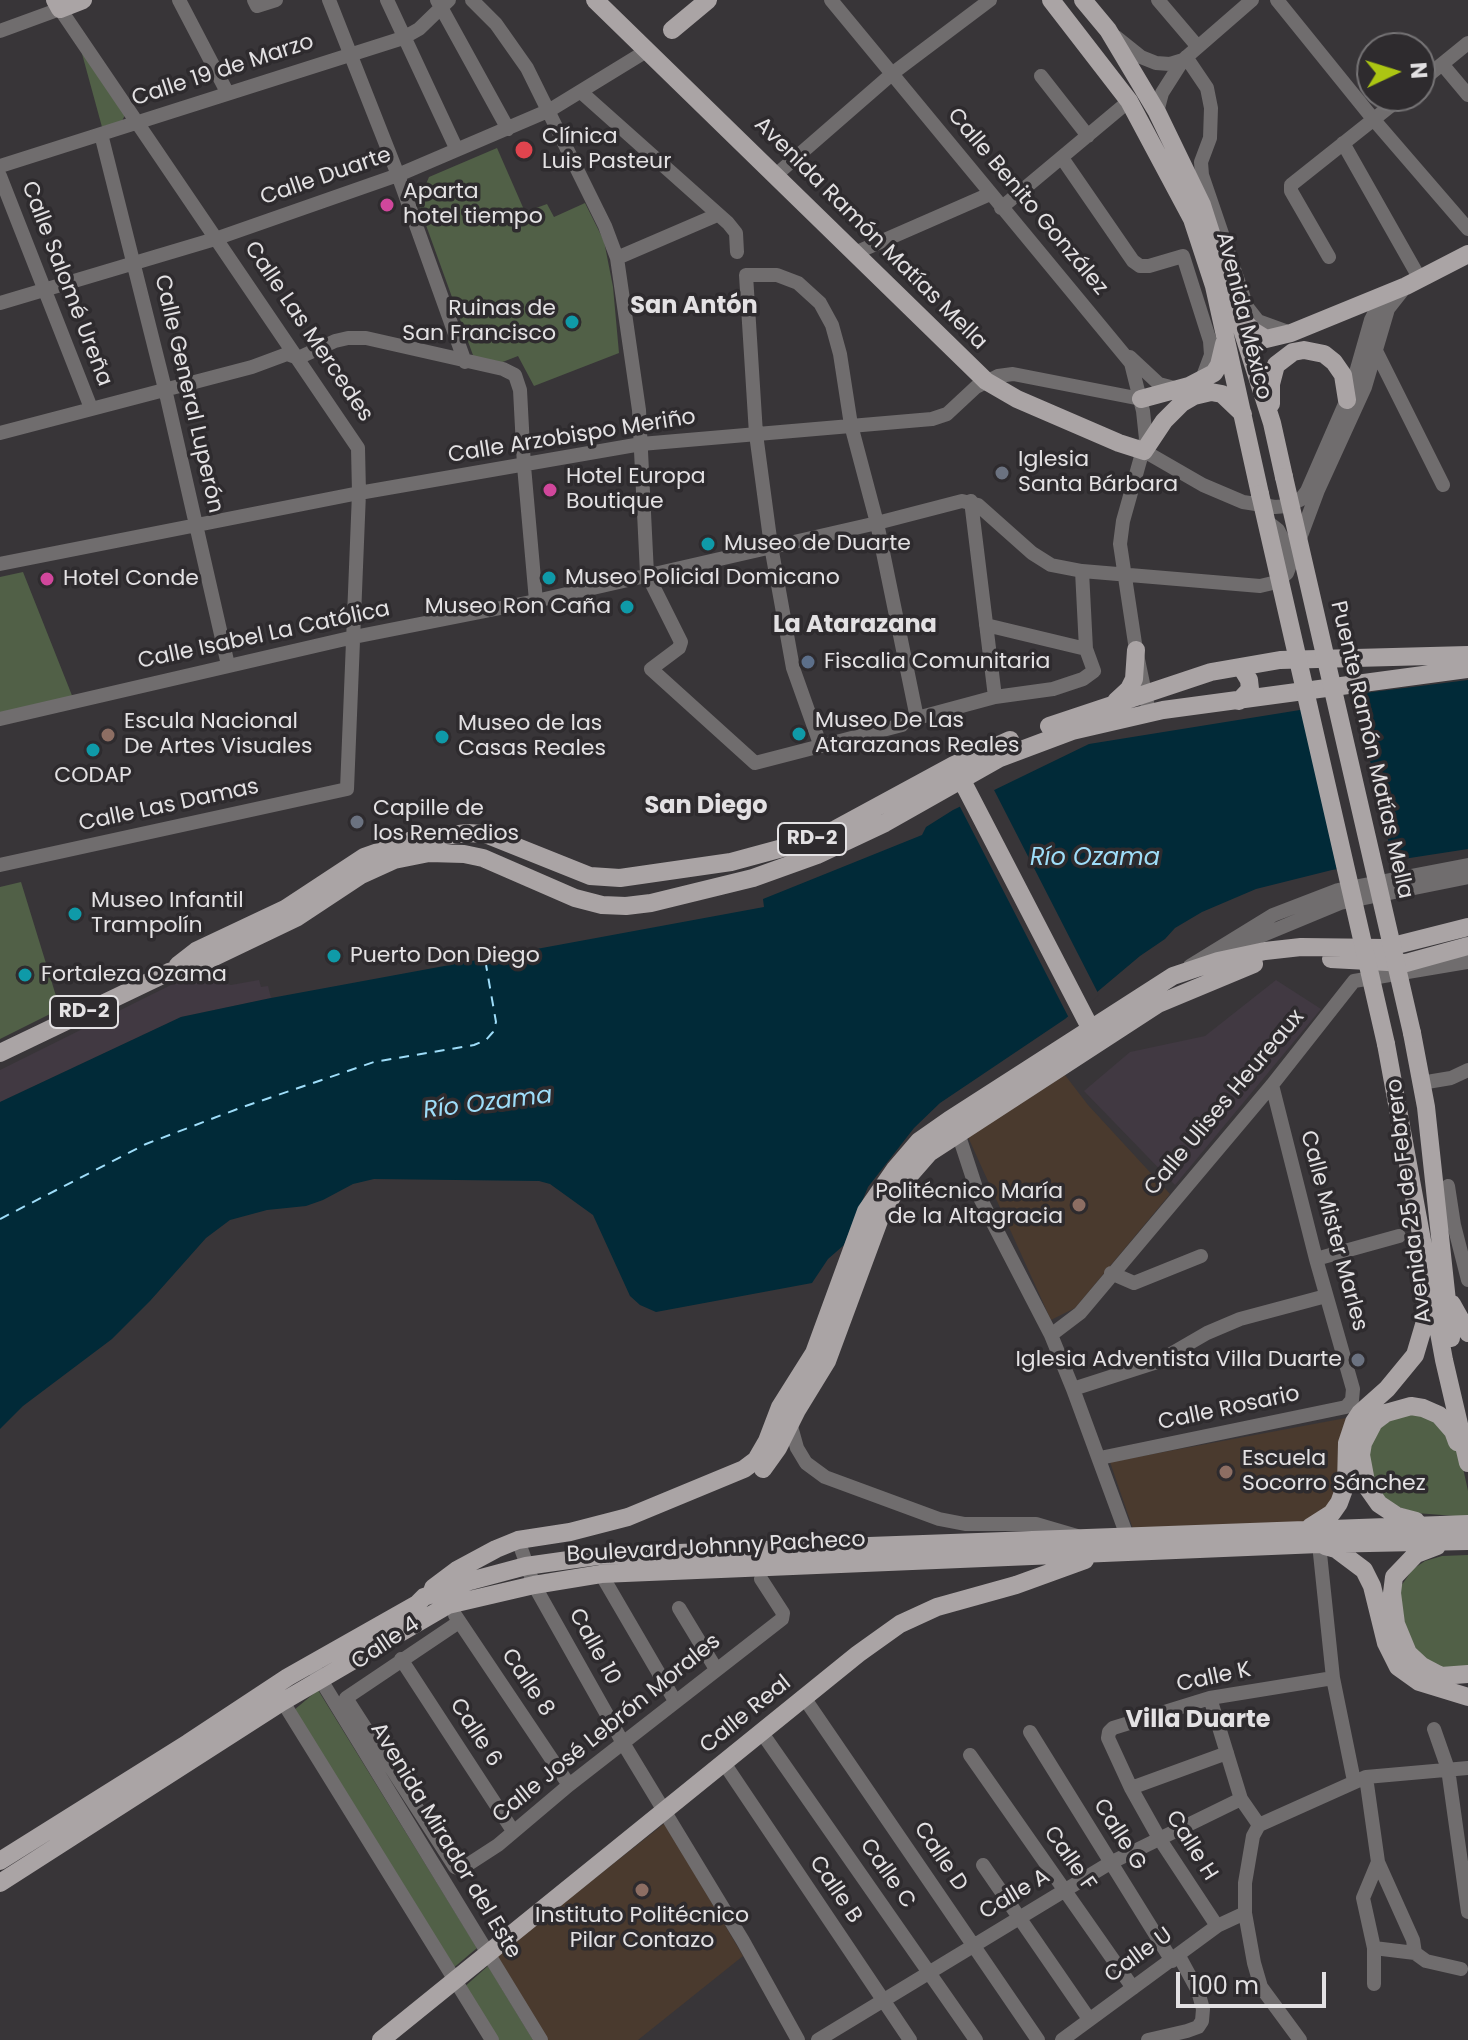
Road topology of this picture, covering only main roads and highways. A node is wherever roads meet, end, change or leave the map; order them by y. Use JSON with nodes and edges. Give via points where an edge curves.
{"nodes":[{"id":1,"x":83,"y":0,"type":"edge"},
{"id":2,"x":595,"y":0,"type":"edge"},
{"id":3,"x":708,"y":0,"type":"edge"},
{"id":4,"x":1051,"y":0,"type":"edge"},
{"id":5,"x":1083,"y":0,"type":"edge"},
{"id":6,"x":57,"y":5,"type":"edge"},
{"id":7,"x":648,"y":50,"type":"junction"},
{"id":8,"x":1468,"y":254,"type":"edge"},
{"id":9,"x":1238,"y":314,"type":"junction"},
{"id":10,"x":1226,"y":338,"type":"junction"},
{"id":11,"x":1141,"y":399,"type":"road end"},
{"id":12,"x":1347,"y":400,"type":"road end"},
{"id":13,"x":1243,"y":414,"type":"junction"},
{"id":14,"x":1272,"y":423,"type":"junction"},
{"id":15,"x":1284,"y":477,"type":"joint"},
{"id":16,"x":1468,"y":655,"type":"edge"},
{"id":17,"x":1137,"y":657,"type":"road end"},
{"id":18,"x":1241,"y":667,"type":"junction"},
{"id":19,"x":1468,"y":669,"type":"edge"},
{"id":20,"x":1239,"y":701,"type":"junction"},
{"id":21,"x":1107,"y":706,"type":"junction"},
{"id":22,"x":961,"y":779,"type":"junction"},
{"id":23,"x":1468,"y":927,"type":"edge"},
{"id":24,"x":1468,"y":946,"type":"edge"},
{"id":25,"x":169,"y":972,"type":"junction"},
{"id":26,"x":1412,"y":1033,"type":"joint"},
{"id":27,"x":1094,"y":1036,"type":"junction"},
{"id":28,"x":1386,"y":1044,"type":"joint"},
{"id":29,"x":0,"y":1053,"type":"edge"},
{"id":30,"x":1422,"y":1249,"type":"junction"},
{"id":31,"x":1441,"y":1265,"type":"junction"},
{"id":32,"x":1468,"y":1333,"type":"edge"},
{"id":33,"x":1468,"y":1411,"type":"edge"},
{"id":34,"x":1468,"y":1463,"type":"edge"},
{"id":35,"x":1468,"y":1471,"type":"edge"},
{"id":36,"x":1300,"y":1530,"type":"junction"},
{"id":37,"x":570,"y":1532,"type":"junction"},
{"id":38,"x":1461,"y":1533,"type":"edge"},
{"id":39,"x":1131,"y":1544,"type":"junction"},
{"id":40,"x":1319,"y":1544,"type":"junction"},
{"id":41,"x":1103,"y":1553,"type":"junction"},
{"id":42,"x":424,"y":1597,"type":"junction"},
{"id":43,"x":316,"y":1672,"type":"junction"},
{"id":44,"x":1468,"y":1674,"type":"edge"},
{"id":45,"x":278,"y":1694,"type":"junction"},
{"id":46,"x":1468,"y":1697,"type":"edge"},
{"id":47,"x":0,"y":1861,"type":"edge"},
{"id":48,"x":0,"y":1883,"type":"edge"},
{"id":49,"x":381,"y":2040,"type":"edge"}],
"edges":[{"from":1,"to":6,"type":"main road"},
{"from":2,"to":7,"type":"main road","name":"Avenida Ramón Matías Mella"},
{"from":3,"to":7,"type":"main road"},
{"from":4,"to":10,"type":"main road","name":"Avenida México","via":[[1129,101],[1192,219]]},
{"from":5,"to":9,"type":"main road","name":"Avenida México","via":[[1108,30],[1157,112],[1202,205]]},
{"from":7,"to":13,"type":"main road","name":"Avenida Ramón Matías Mella","via":[[986,381],[1144,451],[1164,421],[1194,396],[1222,394]]},
{"from":8,"to":9,"type":"main road","name":"Avenida México","via":[[1413,283],[1291,333],[1266,339]]},
{"from":9,"to":14,"type":"main road","name":"Avenida México"},
{"from":10,"to":11,"type":"main road","via":[[1214,373]]},
{"from":10,"to":13,"type":"main road","name":"Avenida México"},
{"from":12,"to":14,"type":"main road","via":[[1343,375],[1334,362],[1314,351],[1293,352],[1276,365]]},
{"from":13,"to":28,"type":"main road","name":"Avenida México","bridge":true,"via":[[1252,498]]},
{"from":14,"to":15,"type":"main road","name":"Avenida México"},
{"from":15,"to":26,"type":"main road","name":"Puente Ramón Matías Mella","bridge":true},
{"from":16,"to":18,"type":"main road","number":"RD-2","via":[[1304,659]]},
{"from":17,"to":21,"type":"main road","via":[[1134,679],[1121,698]]},
{"from":18,"to":20,"type":"main road","via":[[1250,689]]},
{"from":18,"to":21,"type":"main road","number":"RD-2"},
{"from":19,"to":20,"type":"main road","number":"RD-2"},
{"from":20,"to":22,"type":"main road","number":"RD-2","via":[[1094,725],[1000,758]]},
{"from":21,"to":22,"type":"main road","number":"RD-2","via":[[1001,743]]},
{"from":22,"to":25,"type":"main road","number":"RD-2","via":[[801,843],[731,862],[650,875],[590,876],[485,834],[412,840],[364,857],[296,902],[196,951]]},
{"from":22,"to":25,"type":"main road","number":"RD-2","via":[[817,855],[753,878],[639,905],[602,905],[575,898],[464,854],[394,860],[296,918],[202,963]]},
{"from":22,"to":27,"type":"main road"},
{"from":23,"to":27,"type":"main road","via":[[1385,948],[1262,944],[1173,976]]},
{"from":24,"to":27,"type":"main road","via":[[1406,963],[1301,957],[1242,967]]},
{"from":25,"to":29,"type":"main road","number":"RD-2"},
{"from":26,"to":31,"type":"main road","name":"Avenida 25 de Febrero"},
{"from":27,"to":37,"type":"main road","via":[[949,1120],[919,1141],[895,1169],[866,1211],[814,1353],[780,1407],[756,1460],[628,1517]]},
{"from":27,"to":37,"type":"main road","via":[[929,1153],[909,1174],[869,1243],[827,1361],[767,1466],[632,1527]]},
{"from":28,"to":30,"type":"main road","name":"Avenida 25 de Febrero"},
{"from":30,"to":34,"type":"main road","name":"Avenida 25 de Febrero"},
{"from":30,"to":36,"type":"main road","via":[[1426,1318],[1421,1342],[1387,1389],[1354,1422],[1339,1503],[1322,1521]]},
{"from":31,"to":32,"type":"main road"},
{"from":31,"to":33,"type":"main road","name":"Avenida 25 de Febrero"},
{"from":35,"to":38,"type":"main road","via":[[1453,1431],[1439,1415],[1423,1408],[1386,1413],[1374,1422],[1363,1443],[1363,1475],[1379,1504],[1397,1516]]},
{"from":36,"to":38,"type":"main road","name":"Boulevard Johnny Pacheco"},
{"from":36,"to":39,"type":"main road","name":"Boulevard Johnny Pacheco"},
{"from":37,"to":42,"type":"main road","via":[[496,1549],[457,1570]]},
{"from":38,"to":40,"type":"main road","name":"Boulevard Johnny Pacheco"},
{"from":38,"to":44,"type":"main road","via":[[1416,1554],[1394,1577],[1392,1593],[1396,1624],[1408,1653],[1441,1676]]},
{"from":39,"to":40,"type":"main road","name":"Boulevard Johnny Pacheco"},
{"from":39,"to":41,"type":"main road","name":"Boulevard Johnny Pacheco"},
{"from":39,"to":42,"type":"main road","name":"Boulevard Johnny Pacheco","via":[[1081,1537],[597,1556],[526,1566]]},
{"from":40,"to":46,"type":"main road","via":[[1336,1549],[1364,1570],[1398,1667],[1419,1682]]},
{"from":41,"to":43,"type":"main road","name":"Boulevard Johnny Pacheco","via":[[601,1574],[448,1605]]},
{"from":41,"to":49,"type":"main road","name":"Calle Real","via":[[900,1624]]},
{"from":42,"to":43,"type":"main road","name":"Boulevard Johnny Pacheco"},
{"from":43,"to":45,"type":"main road","name":"Boulevard Johnny Pacheco"},
{"from":45,"to":47,"type":"main road","name":"Boulevard Johnny Pacheco"},
{"from":45,"to":48,"type":"main road","name":"Boulevard Johnny Pacheco"}]}
